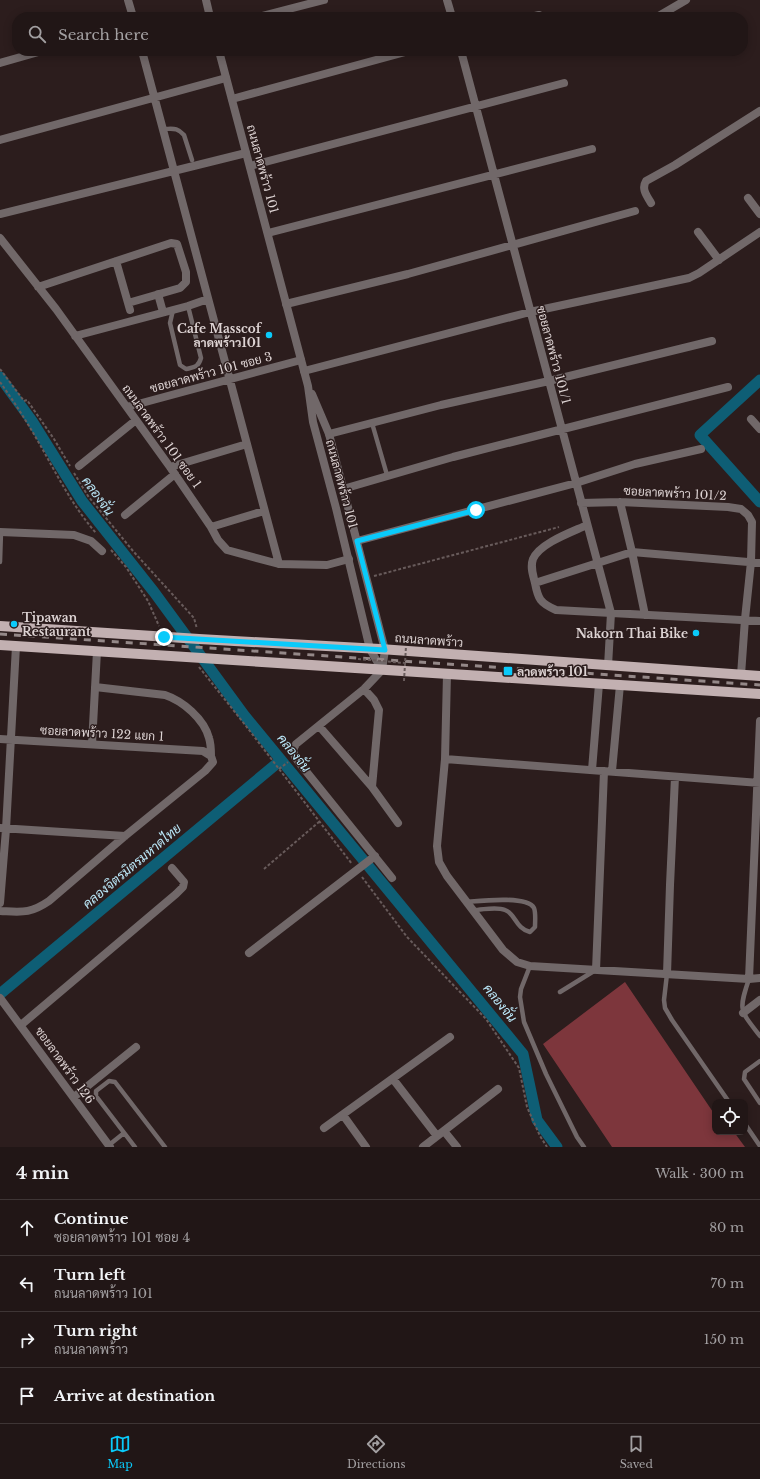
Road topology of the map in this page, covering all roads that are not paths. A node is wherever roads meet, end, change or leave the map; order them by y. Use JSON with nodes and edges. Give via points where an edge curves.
{"nodes":[{"id":1,"x":128,"y":0,"type":"edge"},
{"id":2,"x":206,"y":0,"type":"edge"},
{"id":3,"x":324,"y":0,"type":"edge"},
{"id":4,"x":447,"y":0,"type":"edge"},
{"id":5,"x":686,"y":0,"type":"edge"},
{"id":6,"x":132,"y":12,"type":"edge"},
{"id":7,"x":209,"y":12,"type":"edge"},
{"id":8,"x":277,"y":12,"type":"edge"},
{"id":9,"x":451,"y":12,"type":"edge"},
{"id":10,"x":666,"y":12,"type":"edge"},
{"id":11,"x":24,"y":56,"type":"edge"},
{"id":12,"x":143,"y":56,"type":"edge"},
{"id":13,"x":220,"y":56,"type":"edge"},
{"id":14,"x":390,"y":56,"type":"edge"},
{"id":15,"x":462,"y":56,"type":"edge"},
{"id":16,"x":0,"y":63,"type":"edge"},
{"id":17,"x":226,"y":78,"type":"junction"},
{"id":18,"x":564,"y":83,"type":"dead end"},
{"id":19,"x":155,"y":97,"type":"junction"},
{"id":20,"x":232,"y":99,"type":"junction"},
{"id":21,"x":475,"y":106,"type":"junction"},
{"id":22,"x":760,"y":111,"type":"edge"},
{"id":23,"x":163,"y":129,"type":"junction"},
{"id":24,"x":0,"y":140,"type":"edge"},
{"id":25,"x":592,"y":149,"type":"dead end"},
{"id":26,"x":246,"y":153,"type":"junction"},
{"id":27,"x":192,"y":160,"type":"dead end"},
{"id":28,"x":250,"y":166,"type":"junction"},
{"id":29,"x":174,"y":172,"type":"junction"},
{"id":30,"x":494,"y":175,"type":"junction"},
{"id":31,"x":748,"y":198,"type":"dead end"},
{"id":32,"x":651,"y":203,"type":"dead end"},
{"id":33,"x":636,"y":211,"type":"dead end"},
{"id":34,"x":0,"y":214,"type":"edge"},
{"id":35,"x":760,"y":214,"type":"edge"},
{"id":36,"x":698,"y":232,"type":"dead end"},
{"id":37,"x":760,"y":232,"type":"edge"},
{"id":38,"x":268,"y":233,"type":"junction"},
{"id":39,"x":0,"y":238,"type":"edge"},
{"id":40,"x":512,"y":244,"type":"junction"},
{"id":41,"x":718,"y":260,"type":"junction"},
{"id":42,"x":116,"y":261,"type":"junction"},
{"id":43,"x":38,"y":287,"type":"junction"},
{"id":44,"x":158,"y":294,"type":"junction"},
{"id":45,"x":208,"y":299,"type":"junction"},
{"id":46,"x":286,"y":304,"type":"junction"},
{"id":47,"x":188,"y":306,"type":"junction"},
{"id":48,"x":173,"y":310,"type":"junction"},
{"id":49,"x":163,"y":312,"type":"junction"},
{"id":50,"x":530,"y":312,"type":"junction"},
{"id":51,"x":75,"y":336,"type":"junction"},
{"id":52,"x":712,"y":341,"type":"dead end"},
{"id":53,"x":301,"y":360,"type":"junction"},
{"id":54,"x":304,"y":371,"type":"junction"},
{"id":55,"x":230,"y":380,"type":"junction"},
{"id":56,"x":549,"y":381,"type":"junction"},
{"id":57,"x":308,"y":386,"type":"junction"},
{"id":58,"x":728,"y":387,"type":"dead end"},
{"id":59,"x":127,"y":407,"type":"junction"},
{"id":60,"x":751,"y":419,"type":"dead end"},
{"id":61,"x":136,"y":420,"type":"junction"},
{"id":62,"x":372,"y":423,"type":"junction"},
{"id":63,"x":562,"y":429,"type":"junction"},
{"id":64,"x":760,"y":429,"type":"edge"},
{"id":65,"x":329,"y":434,"type":"junction"},
{"id":66,"x":247,"y":444,"type":"junction"},
{"id":67,"x":701,"y":449,"type":"dead end"},
{"id":68,"x":79,"y":466,"type":"dead end"},
{"id":69,"x":172,"y":470,"type":"junction"},
{"id":70,"x":387,"y":475,"type":"junction"},
{"id":71,"x":576,"y":482,"type":"junction"},
{"id":72,"x":343,"y":489,"type":"junction"},
{"id":73,"x":620,"y":502,"type":"junction"},
{"id":74,"x":581,"y":503,"type":"junction"},
{"id":75,"x":264,"y":511,"type":"junction"},
{"id":76,"x":125,"y":515,"type":"dead end"},
{"id":77,"x":587,"y":525,"type":"junction"},
{"id":78,"x":211,"y":527,"type":"junction"},
{"id":79,"x":1,"y":532,"type":"edge"},
{"id":80,"x":357,"y":541,"type":"junction"},
{"id":81,"x":106,"y":550,"type":"road end"},
{"id":82,"x":632,"y":552,"type":"junction"},
{"id":83,"x":349,"y":559,"type":"junction"},
{"id":84,"x":0,"y":562,"type":"edge"},
{"id":85,"x":597,"y":562,"type":"junction"},
{"id":86,"x":751,"y":562,"type":"junction"},
{"id":87,"x":760,"y":563,"type":"edge"},
{"id":88,"x":279,"y":564,"type":"junction"},
{"id":89,"x":534,"y":582,"type":"junction"},
{"id":90,"x":611,"y":613,"type":"junction"},
{"id":91,"x":645,"y":615,"type":"junction"},
{"id":92,"x":745,"y":620,"type":"junction"},
{"id":93,"x":760,"y":620,"type":"edge"},
{"id":94,"x":0,"y":626,"type":"edge"},
{"id":95,"x":0,"y":645,"type":"edge"},
{"id":96,"x":16,"y":646,"type":"junction"},
{"id":97,"x":370,"y":649,"type":"junction"},
{"id":98,"x":385,"y":650,"type":"junction"},
{"id":99,"x":97,"y":651,"type":"junction"},
{"id":100,"x":608,"y":666,"type":"junction"},
{"id":101,"x":382,"y":670,"type":"junction"},
{"id":102,"x":447,"y":674,"type":"junction"},
{"id":103,"x":741,"y":675,"type":"junction"},
{"id":104,"x":760,"y":676,"type":"edge"},
{"id":105,"x":599,"y":684,"type":"junction"},
{"id":106,"x":620,"y":685,"type":"junction"},
{"id":107,"x":96,"y":687,"type":"junction"},
{"id":108,"x":364,"y":689,"type":"junction"},
{"id":109,"x":760,"y":694,"type":"edge"},
{"id":110,"x":760,"y":721,"type":"edge"},
{"id":111,"x":319,"y":726,"type":"junction"},
{"id":112,"x":0,"y":739,"type":"edge"},
{"id":113,"x":11,"y":740,"type":"junction"},
{"id":114,"x":92,"y":744,"type":"junction"},
{"id":115,"x":212,"y":756,"type":"junction"},
{"id":116,"x":445,"y":760,"type":"junction"},
{"id":117,"x":592,"y":770,"type":"junction"},
{"id":118,"x":604,"y":771,"type":"junction"},
{"id":119,"x":612,"y":772,"type":"junction"},
{"id":120,"x":675,"y":776,"type":"junction"},
{"id":121,"x":759,"y":783,"type":"edge"},
{"id":122,"x":372,"y":787,"type":"junction"},
{"id":123,"x":398,"y":823,"type":"dead end"},
{"id":124,"x":3,"y":829,"type":"edge"},
{"id":125,"x":125,"y":836,"type":"junction"},
{"id":126,"x":374,"y":857,"type":"junction"},
{"id":127,"x":172,"y":868,"type":"dead end"},
{"id":128,"x":392,"y":878,"type":"dead end"},
{"id":129,"x":466,"y":902,"type":"junction"},
{"id":130,"x":0,"y":903,"type":"edge"},
{"id":131,"x":473,"y":910,"type":"junction"},
{"id":132,"x":0,"y":911,"type":"edge"},
{"id":133,"x":249,"y":953,"type":"dead end"},
{"id":134,"x":530,"y":966,"type":"junction"},
{"id":135,"x":596,"y":970,"type":"junction"},
{"id":136,"x":667,"y":974,"type":"junction"},
{"id":137,"x":760,"y":978,"type":"edge"},
{"id":138,"x":749,"y":979,"type":"junction"},
{"id":139,"x":560,"y":992,"type":"dead end"},
{"id":140,"x":0,"y":998,"type":"edge"},
{"id":141,"x":760,"y":1000,"type":"edge"},
{"id":142,"x":743,"y":1013,"type":"junction"},
{"id":143,"x":21,"y":1025,"type":"junction"},
{"id":144,"x":760,"y":1036,"type":"edge"},
{"id":145,"x":450,"y":1038,"type":"dead end"},
{"id":146,"x":136,"y":1047,"type":"dead end"},
{"id":147,"x":760,"y":1061,"type":"edge"},
{"id":148,"x":393,"y":1079,"type":"junction"},
{"id":149,"x":498,"y":1089,"type":"dead end"},
{"id":150,"x":74,"y":1097,"type":"junction"},
{"id":151,"x":727,"y":1099,"type":"edge"},
{"id":152,"x":760,"y":1103,"type":"edge"},
{"id":153,"x":343,"y":1115,"type":"junction"},
{"id":154,"x":324,"y":1128,"type":"dead end"},
{"id":155,"x":748,"y":1128,"type":"edge"},
{"id":156,"x":444,"y":1131,"type":"junction"},
{"id":157,"x":124,"y":1133,"type":"junction"},
{"id":158,"x":437,"y":1136,"type":"junction"},
{"id":159,"x":110,"y":1146,"type":"edge"},
{"id":160,"x":760,"y":1146,"type":"edge"},
{"id":161,"x":135,"y":1147,"type":"edge"},
{"id":162,"x":165,"y":1147,"type":"edge"},
{"id":163,"x":366,"y":1147,"type":"edge"},
{"id":164,"x":423,"y":1147,"type":"edge"},
{"id":165,"x":457,"y":1147,"type":"edge"},
{"id":166,"x":584,"y":1147,"type":"edge"}],
"edges":[{"from":1,"to":6,"type":"street"},
{"from":2,"to":7,"type":"street"},
{"from":3,"to":8,"type":"street"},
{"from":4,"to":9,"type":"street"},
{"from":5,"to":10,"type":"street"},
{"from":11,"to":16,"type":"street"},
{"from":12,"to":19,"type":"street"},
{"from":13,"to":17,"type":"street","name":"ถนนลาดพร้าว 101"},
{"from":14,"to":20,"type":"street"},
{"from":15,"to":21,"type":"street","name":"ซอยลาดพร้าว 101/1"},
{"from":17,"to":19,"type":"street"},
{"from":17,"to":20,"type":"street","name":"ถนนลาดพร้าว 101"},
{"from":18,"to":21,"type":"street"},
{"from":19,"to":23,"type":"street"},
{"from":19,"to":24,"type":"street"},
{"from":20,"to":26,"type":"street","name":"ถนนลาดพร้าว 101"},
{"from":21,"to":28,"type":"street"},
{"from":21,"to":30,"type":"street","name":"ซอยลาดพร้าว 101/1"},
{"from":22,"to":32,"type":"street","via":[[646,181],[644,189]]},
{"from":23,"to":27,"type":"lane","via":[[177,128],[184,135]]},
{"from":23,"to":29,"type":"street"},
{"from":25,"to":30,"type":"street"},
{"from":26,"to":28,"type":"street","name":"ถนนลาดพร้าว 101"},
{"from":26,"to":29,"type":"street"},
{"from":28,"to":38,"type":"street","name":"ถนนลาดพร้าว 101"},
{"from":29,"to":34,"type":"street"},
{"from":29,"to":45,"type":"street"},
{"from":30,"to":38,"type":"street"},
{"from":30,"to":40,"type":"street","name":"ซอยลาดพร้าว 101/1"},
{"from":31,"to":35,"type":"street"},
{"from":33,"to":40,"type":"street"},
{"from":36,"to":41,"type":"street"},
{"from":37,"to":41,"type":"street"},
{"from":38,"to":46,"type":"street","name":"ถนนลาดพร้าว 101"},
{"from":39,"to":43,"type":"street","name":"ถนนลาดพร้าว 101 ซอย 1"},
{"from":40,"to":46,"type":"street","via":[[408,274]]},
{"from":40,"to":50,"type":"street","name":"ซอยลาดพร้าว 101/1"},
{"from":41,"to":50,"type":"street","via":[[689,278]]},
{"from":42,"to":43,"type":"street"},
{"from":42,"to":44,"type":"street","via":[[129,306]]},
{"from":42,"to":44,"type":"street","via":[[171,243],[177,244],[186,272],[186,282],[180,288]]},
{"from":43,"to":51,"type":"street","name":"ถนนลาดพร้าว 101 ซอย 1"},
{"from":44,"to":49,"type":"street"},
{"from":45,"to":47,"type":"street"},
{"from":45,"to":55,"type":"street"},
{"from":46,"to":53,"type":"street","name":"ถนนลาดพร้าว 101"},
{"from":47,"to":48,"type":"street"},
{"from":47,"to":48,"type":"lane","via":[[201,358],[197,366],[186,369],[180,365],[171,328]]},
{"from":48,"to":49,"type":"street"},
{"from":49,"to":51,"type":"street"},
{"from":50,"to":54,"type":"street"},
{"from":50,"to":56,"type":"street","name":"ซอยลาดพร้าว 101/1"},
{"from":51,"to":59,"type":"street","name":"ถนนลาดพร้าว 101 ซอย 1"},
{"from":52,"to":56,"type":"street"},
{"from":53,"to":54,"type":"street","name":"ถนนลาดพร้าว 101"},
{"from":53,"to":55,"type":"street","name":"ซอยลาดพร้าว 101 ซอย 3"},
{"from":54,"to":57,"type":"street","name":"ถนนลาดพร้าว 101"},
{"from":55,"to":59,"type":"street","name":"ซอยลาดพร้าว 101 ซอย 3"},
{"from":55,"to":66,"type":"street"},
{"from":56,"to":62,"type":"street"},
{"from":56,"to":63,"type":"street","name":"ซอยลาดพร้าว 101/1"},
{"from":57,"to":65,"type":"street","name":"ถนนลาดพร้าว 101"},
{"from":57,"to":83,"type":"street","name":"ถนนลาดพร้าว 101","via":[[312,422]]},
{"from":58,"to":63,"type":"street"},
{"from":59,"to":61,"type":"street","name":"ถนนลาดพร้าว 101 ซอย 1"},
{"from":60,"to":64,"type":"street"},
{"from":61,"to":68,"type":"street"},
{"from":61,"to":69,"type":"street","name":"ถนนลาดพร้าว 101 ซอย 1"},
{"from":62,"to":65,"type":"street"},
{"from":62,"to":70,"type":"lane"},
{"from":63,"to":70,"type":"street"},
{"from":63,"to":71,"type":"street","name":"ซอยลาดพร้าว 101/1"},
{"from":65,"to":72,"type":"street","name":"ถนนลาดพร้าว 101"},
{"from":66,"to":69,"type":"street"},
{"from":66,"to":75,"type":"street"},
{"from":67,"to":71,"type":"street","via":[[635,464]]},
{"from":69,"to":76,"type":"street"},
{"from":69,"to":78,"type":"street","name":"ถนนลาดพร้าว 101 ซอย 1"},
{"from":70,"to":72,"type":"street"},
{"from":71,"to":74,"type":"street","name":"ซอยลาดพร้าว 101/1"},
{"from":71,"to":80,"type":"street"},
{"from":72,"to":80,"type":"street","name":"ถนนลาดพร้าว 101"},
{"from":73,"to":74,"type":"street","name":"ซอยลาดพร้าว 101/2"},
{"from":73,"to":82,"type":"street"},
{"from":73,"to":86,"type":"street","name":"ซอยลาดพร้าว 101/2","via":[[741,509],[752,522]]},
{"from":74,"to":77,"type":"street","name":"ซอยลาดพร้าว 101/1"},
{"from":75,"to":78,"type":"street"},
{"from":75,"to":88,"type":"street"},
{"from":77,"to":85,"type":"street","name":"ซอยลาดพร้าว 101/1"},
{"from":77,"to":89,"type":"street","via":[[544,546],[538,552],[531,568]]},
{"from":78,"to":88,"type":"street","name":"ถนนลาดพร้าว 101 ซอย 1","via":[[227,550]]},
{"from":79,"to":81,"type":"street","via":[[74,535]]},
{"from":79,"to":84,"type":"lane"},
{"from":80,"to":98,"type":"street","name":"ถนนลาดพร้าว 101"},
{"from":82,"to":85,"type":"street"},
{"from":82,"to":86,"type":"street"},
{"from":82,"to":91,"type":"street"},
{"from":83,"to":88,"type":"street","name":"ถนนลาดพร้าว 101 ซอย 1","via":[[327,565]]},
{"from":83,"to":97,"type":"street","name":"ถนนลาดพร้าว 101"},
{"from":85,"to":89,"type":"street"},
{"from":85,"to":90,"type":"street","name":"ซอยลาดพร้าว 101/1"},
{"from":86,"to":87,"type":"street"},
{"from":86,"to":92,"type":"street","name":"ซอยลาดพร้าว 101/2"},
{"from":89,"to":90,"type":"street","via":[[541,602],[556,610]]},
{"from":90,"to":91,"type":"street"},
{"from":90,"to":100,"type":"street","name":"ซอยลาดพร้าว 101/1"},
{"from":91,"to":92,"type":"street"},
{"from":92,"to":93,"type":"street"},
{"from":92,"to":103,"type":"street","name":"ซอยลาดพร้าว 101/2"},
{"from":94,"to":97,"type":"main road","name":"ถนนลาดพร้าว"},
{"from":95,"to":96,"type":"main road"},
{"from":96,"to":99,"type":"main road"},
{"from":96,"to":113,"type":"street"},
{"from":97,"to":98,"type":"main road","name":"ถนนลาดพร้าว"},
{"from":97,"to":101,"type":"street","name":"ถนนลาดพร้าว 101"},
{"from":98,"to":100,"type":"main road","name":"ถนนลาดพร้าว"},
{"from":98,"to":101,"type":"street","name":"ถนนลาดพร้าว 101"},
{"from":99,"to":101,"type":"main road"},
{"from":99,"to":107,"type":"street"},
{"from":100,"to":103,"type":"main road","name":"ถนนลาดพร้าว"},
{"from":101,"to":102,"type":"main road"},
{"from":101,"to":108,"type":"street"},
{"from":102,"to":105,"type":"main road"},
{"from":102,"to":116,"type":"street"},
{"from":103,"to":104,"type":"main road","name":"ถนนลาดพร้าว"},
{"from":105,"to":106,"type":"main road"},
{"from":105,"to":117,"type":"street"},
{"from":106,"to":109,"type":"main road"},
{"from":106,"to":119,"type":"street"},
{"from":107,"to":114,"type":"street"},
{"from":107,"to":115,"type":"street","via":[[173,698],[183,704],[204,726],[209,736]]},
{"from":108,"to":111,"type":"street"},
{"from":108,"to":122,"type":"street","via":[[379,710]]},
{"from":110,"to":121,"type":"street"},
{"from":111,"to":122,"type":"street"},
{"from":111,"to":126,"type":"street","via":[[296,744],[293,750],[295,757]]},
{"from":112,"to":113,"type":"street","name":"ซอยลาดพร้าว 122 แยก 1"},
{"from":113,"to":114,"type":"street","name":"ซอยลาดพร้าว 122 แยก 1"},
{"from":113,"to":124,"type":"street"},
{"from":114,"to":115,"type":"street","name":"ซอยลาดพร้าว 122 แยก 1","via":[[203,750]]},
{"from":115,"to":125,"type":"street","via":[[213,762],[205,771]]},
{"from":116,"to":117,"type":"street"},
{"from":116,"to":129,"type":"street","via":[[437,846],[439,862]]},
{"from":117,"to":118,"type":"street"},
{"from":118,"to":119,"type":"street"},
{"from":118,"to":135,"type":"street"},
{"from":119,"to":120,"type":"street"},
{"from":120,"to":121,"type":"street"},
{"from":120,"to":136,"type":"street"},
{"from":121,"to":138,"type":"street"},
{"from":122,"to":123,"type":"street"},
{"from":124,"to":125,"type":"street"},
{"from":124,"to":130,"type":"street"},
{"from":125,"to":132,"type":"street","via":[[49,901],[36,909],[25,912]]},
{"from":126,"to":128,"type":"street"},
{"from":126,"to":133,"type":"street"},
{"from":127,"to":143,"type":"street","via":[[184,882],[183,887]]},
{"from":129,"to":131,"type":"street"},
{"from":129,"to":131,"type":"lane","via":[[528,902],[535,913],[535,927],[530,932],[523,930],[506,910],[499,908]]},
{"from":131,"to":134,"type":"street","via":[[503,950],[517,962]]},
{"from":134,"to":135,"type":"street"},
{"from":134,"to":166,"type":"lane","via":[[520,997],[524,1022],[546,1074]]},
{"from":135,"to":136,"type":"street"},
{"from":135,"to":139,"type":"lane"},
{"from":136,"to":138,"type":"street"},
{"from":136,"to":151,"type":"lane","via":[[665,1008]]},
{"from":137,"to":138,"type":"street"},
{"from":138,"to":142,"type":"lane","via":[[743,998]]},
{"from":140,"to":143,"type":"street","name":"ซอยลาดพร้าว 126"},
{"from":141,"to":142,"type":"street"},
{"from":142,"to":144,"type":"lane"},
{"from":143,"to":150,"type":"street","name":"ซอยลาดพร้าว 126"},
{"from":145,"to":148,"type":"street"},
{"from":146,"to":150,"type":"street"},
{"from":147,"to":152,"type":"lane","via":[[745,1072],[744,1079]]},
{"from":148,"to":153,"type":"street"},
{"from":148,"to":158,"type":"street"},
{"from":149,"to":156,"type":"street"},
{"from":150,"to":159,"type":"street","name":"ซอยลาดพร้าว 126"},
{"from":153,"to":154,"type":"street"},
{"from":153,"to":163,"type":"street"},
{"from":155,"to":160,"type":"lane"},
{"from":156,"to":158,"type":"street"},
{"from":156,"to":165,"type":"street"},
{"from":157,"to":159,"type":"lane"},
{"from":157,"to":161,"type":"lane"},
{"from":157,"to":162,"type":"lane","via":[[96,1096],[96,1092],[109,1081],[115,1082]]},
{"from":158,"to":164,"type":"street"}]}
